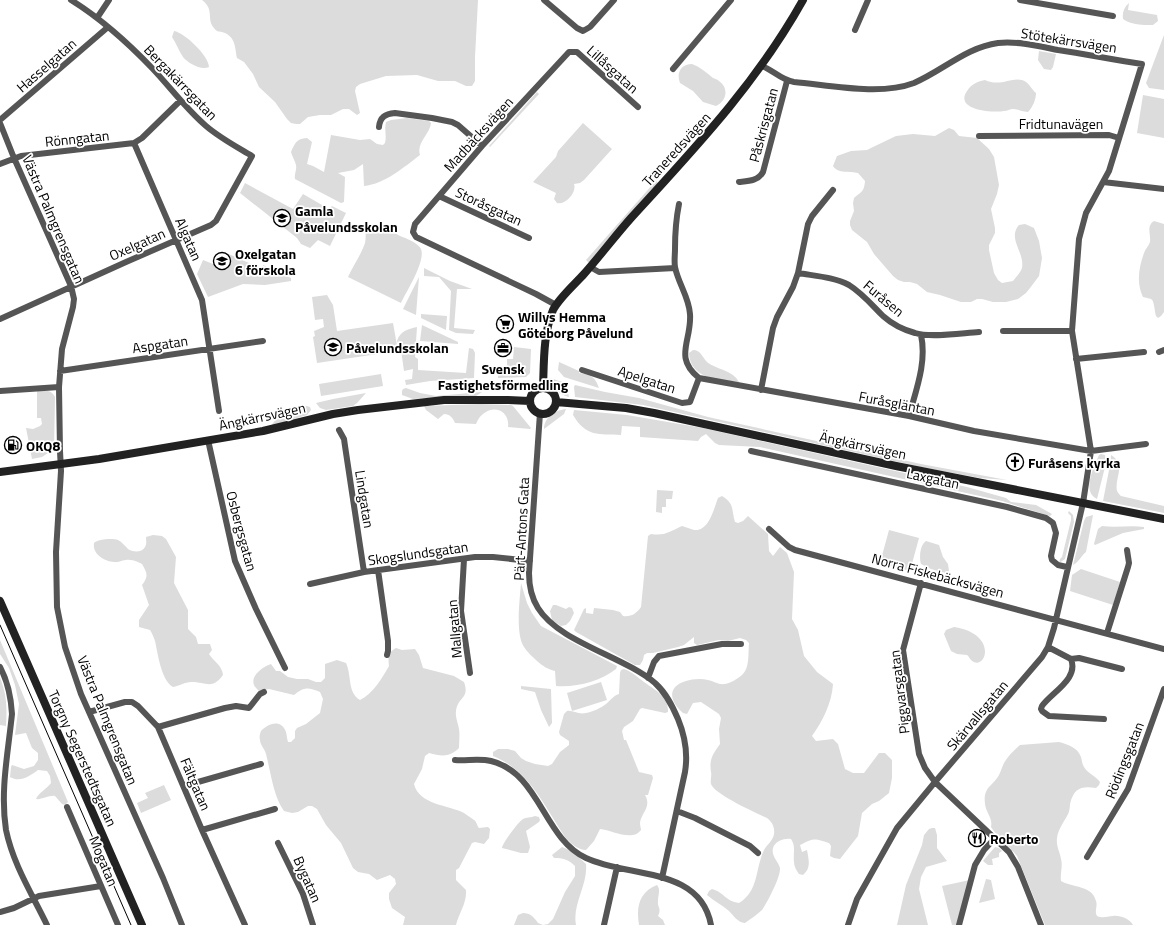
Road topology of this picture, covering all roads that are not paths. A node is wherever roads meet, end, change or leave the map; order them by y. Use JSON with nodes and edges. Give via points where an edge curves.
{"nodes":[{"id":1,"x":71,"y":0,"type":"edge"},
{"id":2,"x":109,"y":0,"type":"edge"},
{"id":3,"x":544,"y":0,"type":"edge"},
{"id":4,"x":614,"y":0,"type":"edge"},
{"id":5,"x":732,"y":0,"type":"edge"},
{"id":6,"x":803,"y":0,"type":"edge"},
{"id":7,"x":868,"y":0,"type":"edge"},
{"id":8,"x":1020,"y":0,"type":"edge"},
{"id":9,"x":1113,"y":16,"type":"dead end"},
{"id":10,"x":97,"y":18,"type":"junction"},
{"id":11,"x":108,"y":28,"type":"junction"},
{"id":12,"x":855,"y":30,"type":"dead end"},
{"id":13,"x":570,"y":51,"type":"joint"},
{"id":14,"x":762,"y":66,"type":"junction"},
{"id":15,"x":673,"y":69,"type":"dead end"},
{"id":16,"x":787,"y":81,"type":"junction"},
{"id":17,"x":180,"y":101,"type":"junction"},
{"id":18,"x":638,"y":107,"type":"dead end"},
{"id":19,"x":0,"y":122,"type":"edge"},
{"id":20,"x":378,"y":128,"type":"dead end"},
{"id":21,"x":979,"y":136,"type":"dead end"},
{"id":22,"x":1119,"y":138,"type":"junction"},
{"id":23,"x":134,"y":143,"type":"junction"},
{"id":24,"x":482,"y":146,"type":"junction"},
{"id":25,"x":252,"y":156,"type":"joint"},
{"id":26,"x":14,"y":158,"type":"junction"},
{"id":27,"x":0,"y":164,"type":"edge"},
{"id":28,"x":739,"y":182,"type":"dead end"},
{"id":29,"x":1103,"y":182,"type":"junction"},
{"id":30,"x":1164,"y":189,"type":"edge"},
{"id":31,"x":833,"y":190,"type":"dead end"},
{"id":32,"x":439,"y":196,"type":"junction"},
{"id":33,"x":679,"y":204,"type":"dead end"},
{"id":34,"x":529,"y":238,"type":"dead end"},
{"id":35,"x":176,"y":240,"type":"junction"},
{"id":36,"x":590,"y":267,"type":"junction"},
{"id":37,"x":675,"y":268,"type":"junction"},
{"id":38,"x":798,"y":273,"type":"junction"},
{"id":39,"x":71,"y":286,"type":"junction"},
{"id":40,"x":556,"y":305,"type":"junction"},
{"id":41,"x":0,"y":319,"type":"edge"},
{"id":42,"x":1003,"y":331,"type":"dead end"},
{"id":43,"x":1072,"y":331,"type":"junction"},
{"id":44,"x":979,"y":332,"type":"dead end"},
{"id":45,"x":921,"y":335,"type":"junction"},
{"id":46,"x":264,"y":341,"type":"dead end"},
{"id":47,"x":210,"y":349,"type":"junction"},
{"id":48,"x":1144,"y":352,"type":"dead end"},
{"id":49,"x":1076,"y":359,"type":"junction"},
{"id":50,"x":582,"y":370,"type":"dead end"},
{"id":51,"x":60,"y":371,"type":"junction"},
{"id":52,"x":699,"y":378,"type":"junction"},
{"id":53,"x":59,"y":387,"type":"junction"},
{"id":54,"x":544,"y":388,"type":"junction"},
{"id":55,"x":761,"y":390,"type":"junction"},
{"id":56,"x":0,"y":391,"type":"edge"},
{"id":57,"x":530,"y":401,"type":"junction"},
{"id":58,"x":556,"y":402,"type":"junction"},
{"id":59,"x":219,"y":411,"type":"dead end"},
{"id":60,"x":540,"y":413,"type":"junction"},
{"id":61,"x":909,"y":416,"type":"junction"},
{"id":62,"x":339,"y":430,"type":"dead end"},
{"id":63,"x":208,"y":440,"type":"junction"},
{"id":64,"x":1146,"y":444,"type":"dead end"},
{"id":65,"x":751,"y":450,"type":"dead end"},
{"id":66,"x":1091,"y":451,"type":"junction"},
{"id":67,"x":61,"y":464,"type":"junction"},
{"id":68,"x":0,"y":472,"type":"edge"},
{"id":69,"x":1082,"y":503,"type":"junction"},
{"id":70,"x":1164,"y":519,"type":"edge"},
{"id":71,"x":769,"y":529,"type":"dead end"},
{"id":72,"x":1127,"y":550,"type":"dead end"},
{"id":73,"x":464,"y":559,"type":"junction"},
{"id":74,"x":530,"y":561,"type":"junction"},
{"id":75,"x":1067,"y":567,"type":"junction"},
{"id":76,"x":378,"y":570,"type":"junction"},
{"id":77,"x":364,"y":572,"type":"junction"},
{"id":78,"x":921,"y":583,"type":"junction"},
{"id":79,"x":310,"y":584,"type":"dead end"},
{"id":80,"x":0,"y":601,"type":"edge"},
{"id":81,"x":1056,"y":620,"type":"junction"},
{"id":82,"x":1107,"y":633,"type":"junction"},
{"id":83,"x":741,"y":644,"type":"dead end"},
{"id":84,"x":1048,"y":647,"type":"junction"},
{"id":85,"x":1164,"y":649,"type":"edge"},
{"id":86,"x":387,"y":655,"type":"dead end"},
{"id":87,"x":1070,"y":659,"type":"junction"},
{"id":88,"x":0,"y":667,"type":"edge"},
{"id":89,"x":284,"y":668,"type":"dead end"},
{"id":90,"x":1122,"y":669,"type":"dead end"},
{"id":91,"x":470,"y":673,"type":"dead end"},
{"id":92,"x":648,"y":678,"type":"junction"},
{"id":93,"x":1164,"y":689,"type":"edge"},
{"id":94,"x":264,"y":692,"type":"dead end"},
{"id":95,"x":89,"y":712,"type":"junction"},
{"id":96,"x":1104,"y":719,"type":"dead end"},
{"id":97,"x":158,"y":727,"type":"junction"},
{"id":98,"x":455,"y":760,"type":"dead end"},
{"id":99,"x":261,"y":764,"type":"dead end"},
{"id":100,"x":935,"y":782,"type":"junction"},
{"id":101,"x":184,"y":786,"type":"junction"},
{"id":102,"x":67,"y":807,"type":"dead end"},
{"id":103,"x":276,"y":808,"type":"dead end"},
{"id":104,"x":677,"y":811,"type":"junction"},
{"id":105,"x":202,"y":830,"type":"junction"},
{"id":106,"x":995,"y":838,"type":"junction"},
{"id":107,"x":278,"y":843,"type":"dead end"},
{"id":108,"x":758,"y":853,"type":"dead end"},
{"id":109,"x":1087,"y":857,"type":"dead end"},
{"id":110,"x":617,"y":868,"type":"junction"},
{"id":111,"x":662,"y":878,"type":"junction"},
{"id":112,"x":101,"y":886,"type":"junction"},
{"id":113,"x":34,"y":899,"type":"junction"},
{"id":114,"x":0,"y":912,"type":"edge"},
{"id":115,"x":47,"y":925,"type":"edge"},
{"id":116,"x":118,"y":925,"type":"edge"},
{"id":117,"x":142,"y":925,"type":"edge"},
{"id":118,"x":182,"y":925,"type":"edge"},
{"id":119,"x":245,"y":925,"type":"edge"},
{"id":120,"x":313,"y":925,"type":"edge"},
{"id":121,"x":604,"y":925,"type":"edge"},
{"id":122,"x":711,"y":925,"type":"edge"},
{"id":123,"x":848,"y":925,"type":"edge"},
{"id":124,"x":959,"y":925,"type":"edge"},
{"id":125,"x":1041,"y":925,"type":"edge"}],
"edges":[{"from":1,"to":10,"type":"street","name":"Bergakärrsgatan"},
{"from":2,"to":10,"type":"street"},
{"from":3,"to":4,"type":"street","via":[[581,31],[590,27]]},
{"from":5,"to":15,"type":"street"},
{"from":6,"to":14,"type":"street","name":"Traneredsvägen"},
{"from":7,"to":12,"type":"street"},
{"from":8,"to":9,"type":"street"},
{"from":10,"to":11,"type":"street","name":"Bergakärrsgatan"},
{"from":11,"to":17,"type":"street","name":"Bergakärrsgatan","via":[[142,57]]},
{"from":11,"to":19,"type":"street","name":"Hasselgatan"},
{"from":13,"to":18,"type":"street","name":"Lillåsgatan","via":[[577,52]]},
{"from":13,"to":24,"type":"street","name":"Madbäcksvägen"},
{"from":14,"to":16,"type":"street"},
{"from":14,"to":36,"type":"street","name":"Traneredsvägen","via":[[721,117]]},
{"from":16,"to":22,"type":"street","name":"Stötekärrsvägen","via":[[867,89],[895,88],[930,75],[986,45],[1008,43],[1142,64]]},
{"from":16,"to":28,"type":"street","name":"Påskrisgatan","via":[[763,172],[754,180]]},
{"from":17,"to":23,"type":"street"},
{"from":17,"to":25,"type":"street","name":"Bergakärrsgatan","via":[[215,133]]},
{"from":19,"to":26,"type":"street","name":"Västra Palmgrensgatan"},
{"from":20,"to":24,"type":"street","via":[[382,117],[395,113],[446,120],[458,125]]},
{"from":21,"to":22,"type":"street","name":"Fridtunavägen","via":[[1110,135]]},
{"from":22,"to":29,"type":"street","name":"Fridtunavägen"},
{"from":23,"to":26,"type":"street","name":"Rönngatan"},
{"from":23,"to":35,"type":"street","name":"Algatan"},
{"from":24,"to":32,"type":"street","name":"Madbäcksvägen"},
{"from":25,"to":35,"type":"street","name":"Oxelgatan","via":[[214,224]]},
{"from":26,"to":27,"type":"street","name":"Rönngatan"},
{"from":26,"to":39,"type":"street","name":"Västra Palmgrensgatan"},
{"from":29,"to":30,"type":"street"},
{"from":29,"to":43,"type":"street","name":"Fridtunavägen","via":[[1086,213],[1081,231]]},
{"from":31,"to":38,"type":"street","via":[[808,224]]},
{"from":32,"to":34,"type":"street","name":"Storåsgatan"},
{"from":32,"to":40,"type":"street","name":"Madbäcksvägen","via":[[415,224],[413,232],[416,237]]},
{"from":33,"to":37,"type":"street","name":"Apelgatan","via":[[675,232]]},
{"from":35,"to":39,"type":"street","name":"Oxelgatan"},
{"from":35,"to":47,"type":"street","name":"Algatan","via":[[202,300]]},
{"from":36,"to":37,"type":"street","via":[[599,272]]},
{"from":36,"to":40,"type":"street","name":"Traneredsvägen"},
{"from":37,"to":52,"type":"street","name":"Apelgatan","via":[[690,314],[685,359]]},
{"from":38,"to":45,"type":"street","name":"Furåsen","via":[[831,278],[849,285],[892,323]]},
{"from":38,"to":55,"type":"street","via":[[775,322]]},
{"from":39,"to":41,"type":"street","name":"Oxelgatan"},
{"from":39,"to":51,"type":"street","name":"Västra Palmgrensgatan","via":[[73,307],[62,349]]},
{"from":40,"to":54,"type":"street","name":"Traneredsvägen","via":[[549,322],[546,340]]},
{"from":42,"to":43,"type":"street"},
{"from":43,"to":49,"type":"street","name":"Skärvallsgatan"},
{"from":44,"to":45,"type":"street","name":"Furåsen"},
{"from":45,"to":61,"type":"street","via":[[924,345],[923,364]]},
{"from":46,"to":47,"type":"street","name":"Aspgatan"},
{"from":47,"to":51,"type":"street","name":"Aspgatan"},
{"from":47,"to":59,"type":"street","name":"Algatan"},
{"from":48,"to":49,"type":"street"},
{"from":49,"to":66,"type":"street","name":"Skärvallsgatan"},
{"from":50,"to":52,"type":"street","name":"Apelgatan","via":[[682,403],[690,402]]},
{"from":51,"to":53,"type":"street","name":"Västra Palmgrensgatan"},
{"from":52,"to":55,"type":"street","name":"Furåsgläntan"},
{"from":53,"to":56,"type":"street"},
{"from":53,"to":67,"type":"street","name":"Västra Palmgrensgatan"},
{"from":54,"to":57,"type":"street","via":[[536,390]]},
{"from":54,"to":58,"type":"street","via":[[551,391]]},
{"from":55,"to":61,"type":"street","name":"Furåsgläntan"},
{"from":57,"to":60,"type":"street","via":[[534,410]]},
{"from":57,"to":63,"type":"street","name":"Ängkärrsvägen","via":[[444,400],[358,410]]},
{"from":58,"to":60,"type":"street","via":[[551,411]]},
{"from":58,"to":69,"type":"street","name":"Ängkärrsvägen","via":[[654,413]]},
{"from":60,"to":74,"type":"street","name":"Pärt-Antons Gata"},
{"from":61,"to":66,"type":"street","name":"Furåsgläntan"},
{"from":62,"to":77,"type":"street","name":"Lindgatan","via":[[344,439]]},
{"from":63,"to":67,"type":"street","name":"Ängkärrsvägen"},
{"from":63,"to":89,"type":"street","name":"Osbergsgatan","via":[[234,561]]},
{"from":64,"to":66,"type":"street","name":"Furåsgläntan"},
{"from":65,"to":75,"type":"street","name":"Laxgatan","via":[[1046,518],[1056,529],[1052,560]]},
{"from":66,"to":69,"type":"street","name":"Skärvallsgatan"},
{"from":67,"to":68,"type":"street","name":"Ängkärrsvägen"},
{"from":67,"to":95,"type":"street","name":"Västra Palmgrensgatan","via":[[56,552],[57,607],[65,647]]},
{"from":69,"to":70,"type":"street","name":"Ängkärrsvägen"},
{"from":69,"to":75,"type":"street","name":"Skärvallsgatan"},
{"from":71,"to":78,"type":"street","name":"Norra Fiskebäcksvägen","via":[[795,550]]},
{"from":72,"to":82,"type":"street","via":[[1129,563]]},
{"from":73,"to":74,"type":"street","name":"Skogslundsgatan","via":[[488,557]]},
{"from":73,"to":76,"type":"street","name":"Skogslundsgatan"},
{"from":73,"to":91,"type":"street","name":"Mallgatan","via":[[461,611]]},
{"from":74,"to":92,"type":"street","name":"Pärt-Antons Gata","via":[[531,592],[538,608],[550,622]]},
{"from":75,"to":81,"type":"street","name":"Skärvallsgatan"},
{"from":76,"to":77,"type":"street","name":"Skogslundsgatan"},
{"from":76,"to":86,"type":"street","via":[[388,641]]},
{"from":77,"to":79,"type":"street","name":"Skogslundsgatan"},
{"from":78,"to":81,"type":"street","name":"Norra Fiskebäcksvägen"},
{"from":78,"to":100,"type":"street","name":"Piggvarsgatan","via":[[903,650],[919,754],[924,768]]},
{"from":80,"to":117,"type":"street","name":"Torgny Segerstedtsgatan"},
{"from":81,"to":82,"type":"street","name":"Norra Fiskebäcksvägen"},
{"from":81,"to":84,"type":"street","name":"Skärvallsgatan"},
{"from":82,"to":85,"type":"street","name":"Norra Fiskebäcksvägen"},
{"from":83,"to":92,"type":"street","via":[[722,644],[659,656]]},
{"from":84,"to":87,"type":"street"},
{"from":84,"to":100,"type":"street","name":"Skärvallsgatan"},
{"from":87,"to":90,"type":"street","via":[[1079,658]]},
{"from":87,"to":96,"type":"street","via":[[1073,666],[1070,677],[1046,701],[1042,711],[1049,716]]},
{"from":88,"to":113,"type":"street","via":[[12,705],[3,802],[6,828],[11,849]]},
{"from":92,"to":104,"type":"street","name":"Pärt-Antons Gata","via":[[660,688],[670,702],[683,734],[686,765]]},
{"from":93,"to":109,"type":"street","name":"Rödingsgatan","via":[[1128,789]]},
{"from":94,"to":97,"type":"street","via":[[249,708],[225,708]]},
{"from":95,"to":97,"type":"street","name":"Fältgatan","via":[[132,702]]},
{"from":95,"to":118,"type":"street","name":"Västra Palmgrensgatan"},
{"from":97,"to":101,"type":"street","name":"Fältgatan"},
{"from":98,"to":110,"type":"street","via":[[490,761],[513,772],[531,792],[555,831],[570,848],[586,858]]},
{"from":99,"to":101,"type":"street"},
{"from":100,"to":106,"type":"street","name":"Piggvarsgatan"},
{"from":100,"to":123,"type":"street","name":"Skärvallsgatan","via":[[893,834],[857,898]]},
{"from":101,"to":105,"type":"street","name":"Fältgatan"},
{"from":102,"to":112,"type":"street","name":"Mogatan"},
{"from":103,"to":105,"type":"street"},
{"from":104,"to":108,"type":"street","via":[[696,818],[750,846]]},
{"from":104,"to":111,"type":"street","name":"Pärt-Antons Gata"},
{"from":105,"to":119,"type":"street","name":"Fältgatan"},
{"from":106,"to":124,"type":"street","via":[[975,865]]},
{"from":106,"to":125,"type":"street","name":"Piggvarsgatan","via":[[1009,852],[1018,867]]},
{"from":107,"to":120,"type":"street","name":"Bygatan","via":[[303,894]]},
{"from":110,"to":111,"type":"street"},
{"from":110,"to":121,"type":"street"},
{"from":111,"to":122,"type":"street","via":[[682,886],[699,897],[707,910]]},
{"from":112,"to":113,"type":"street"},
{"from":112,"to":116,"type":"street","name":"Mogatan"},
{"from":113,"to":114,"type":"street"},
{"from":113,"to":115,"type":"street"}]}
